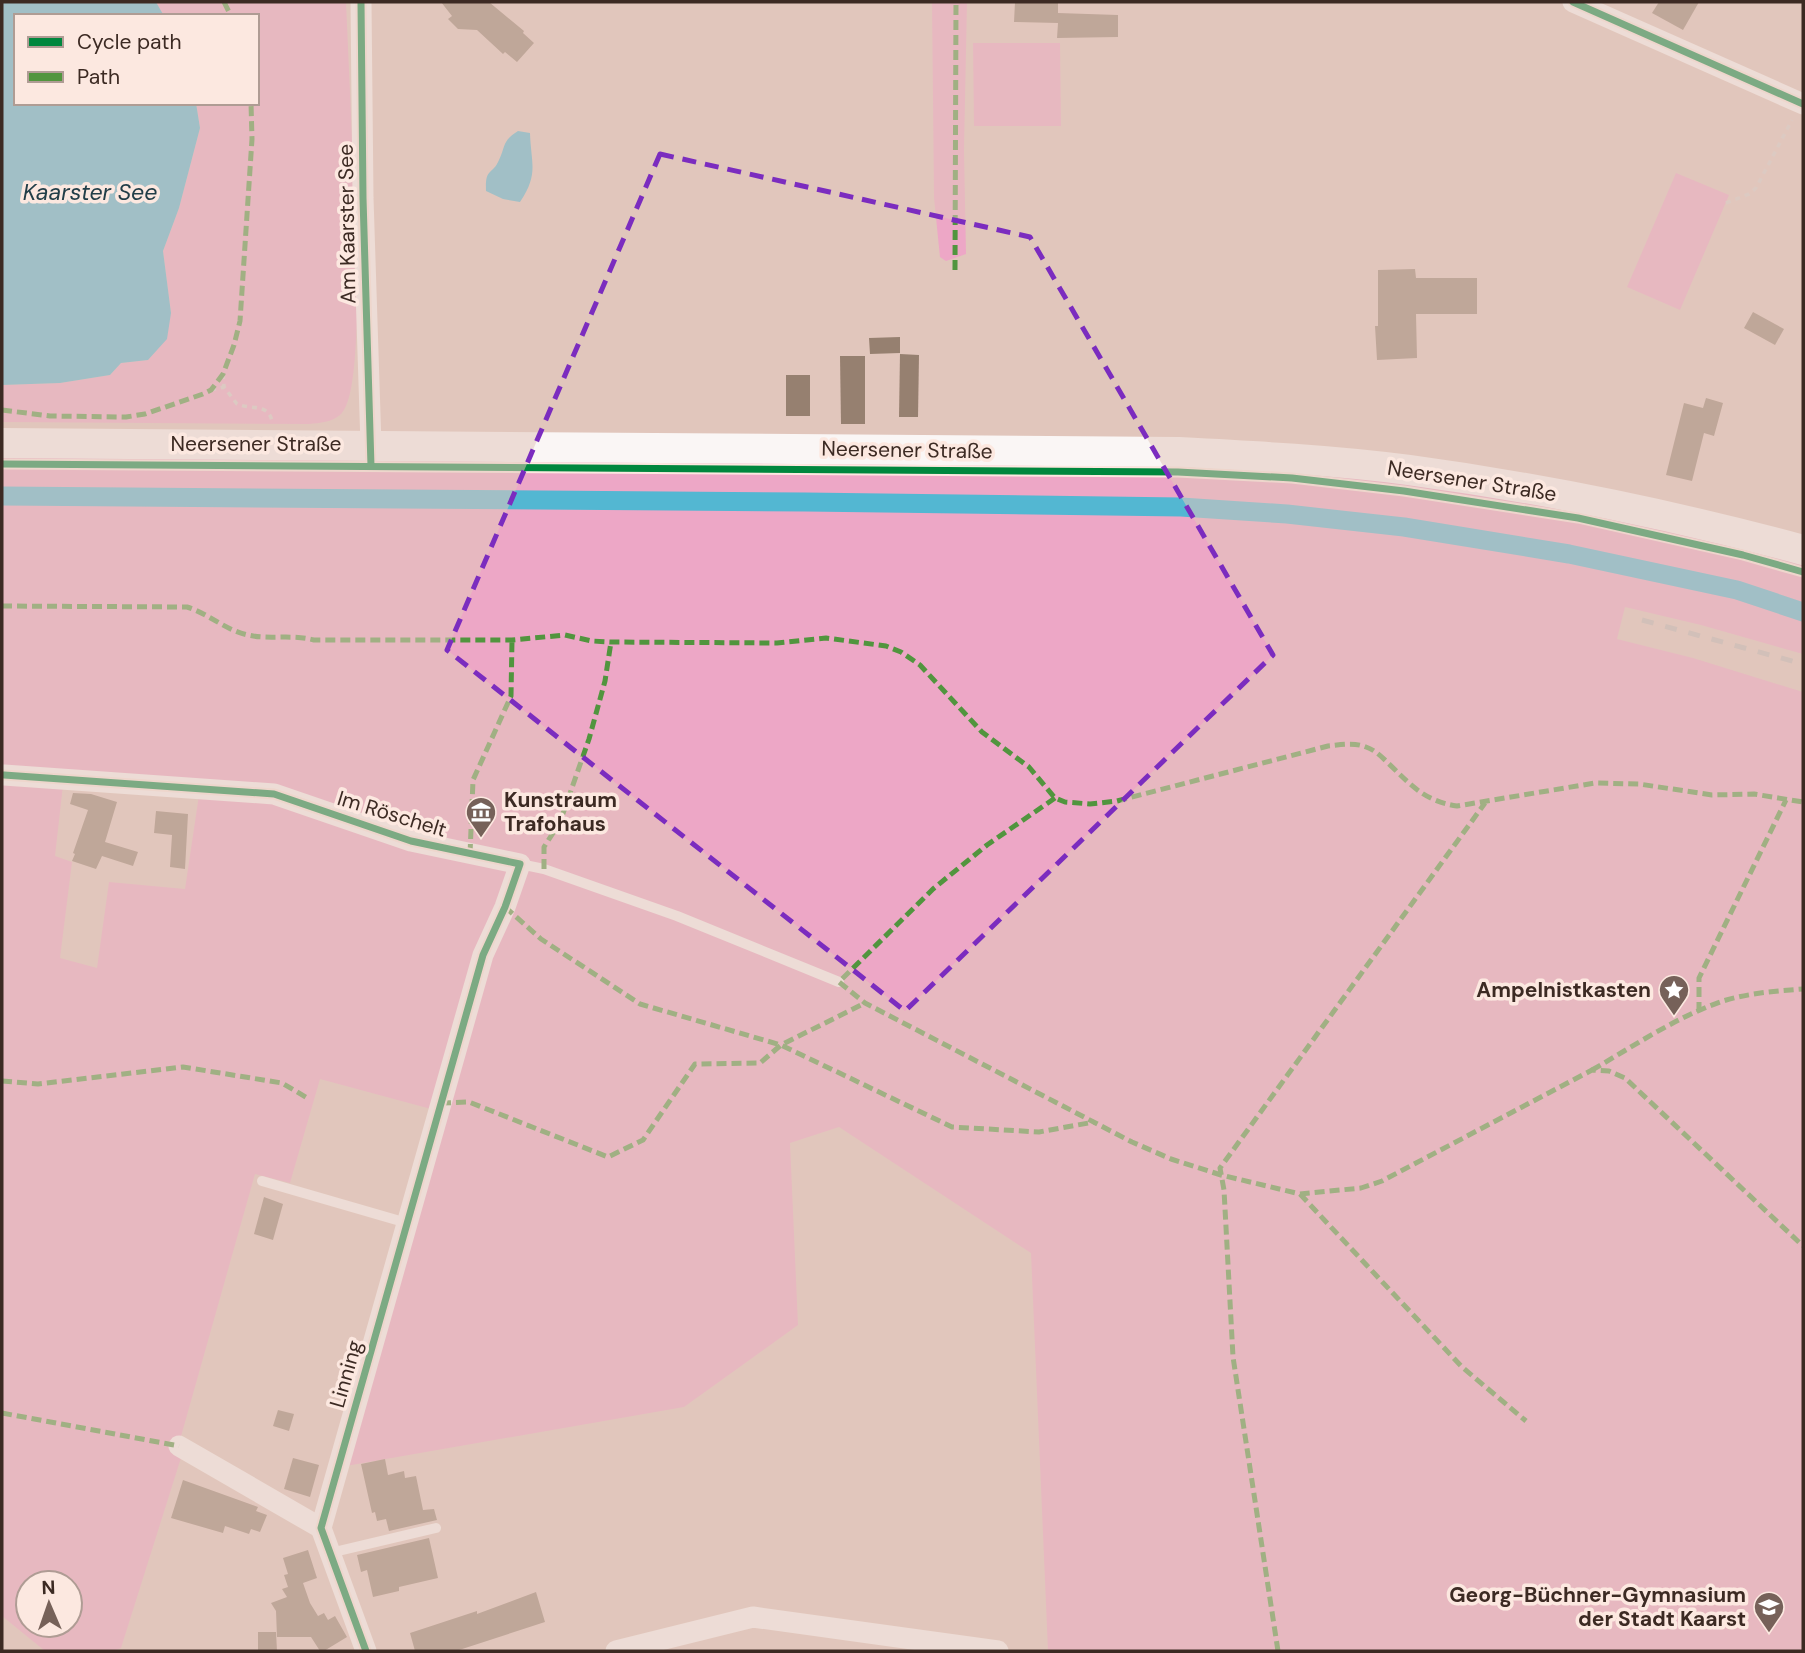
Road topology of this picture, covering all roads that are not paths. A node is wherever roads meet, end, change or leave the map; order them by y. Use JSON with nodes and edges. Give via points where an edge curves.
{"nodes":[{"id":1,"x":361,"y":2,"type":"edge"},
{"id":2,"x":1573,"y":2,"type":"edge"},
{"id":3,"x":1802,"y":103,"type":"edge"},
{"id":4,"x":2,"y":443,"type":"edge"},
{"id":5,"x":371,"y":445,"type":"junction"},
{"id":6,"x":1803,"y":550,"type":"edge"},
{"id":7,"x":4,"y":775,"type":"dead end"},
{"id":8,"x":520,"y":864,"type":"junction"},
{"id":9,"x":839,"y":982,"type":"dead end"},
{"id":10,"x":262,"y":1181,"type":"dead end"},
{"id":11,"x":407,"y":1223,"type":"junction"},
{"id":12,"x":178,"y":1446,"type":"dead end"},
{"id":13,"x":321,"y":1528,"type":"junction"},
{"id":14,"x":436,"y":1528,"type":"dead end"},
{"id":15,"x":330,"y":1553,"type":"junction"},
{"id":16,"x":365,"y":1639,"type":"edge"},
{"id":17,"x":616,"y":1651,"type":"edge"},
{"id":18,"x":998,"y":1651,"type":"edge"}],
"edges":[{"from":1,"to":5,"type":"street","name":"Am Kaarster See"},
{"from":2,"to":3,"type":"street"},
{"from":4,"to":5,"type":"main road","name":"Neersener Straße"},
{"from":5,"to":6,"type":"main road","name":"Neersener Straße","via":[[1177,452],[1293,458],[1408,470],[1584,499]]},
{"from":7,"to":8,"type":"street","name":"Im Röschelt","via":[[274,794],[411,841]]},
{"from":8,"to":9,"type":"lane","via":[[677,916]]},
{"from":8,"to":11,"type":"street","name":"Linning","via":[[483,955]]},
{"from":10,"to":11,"type":"lane"},
{"from":11,"to":13,"type":"street","name":"Linning"},
{"from":12,"to":13,"type":"street"},
{"from":13,"to":15,"type":"street"},
{"from":14,"to":15,"type":"lane"},
{"from":15,"to":16,"type":"street"},
{"from":17,"to":18,"type":"street","via":[[753,1617]]}]}
